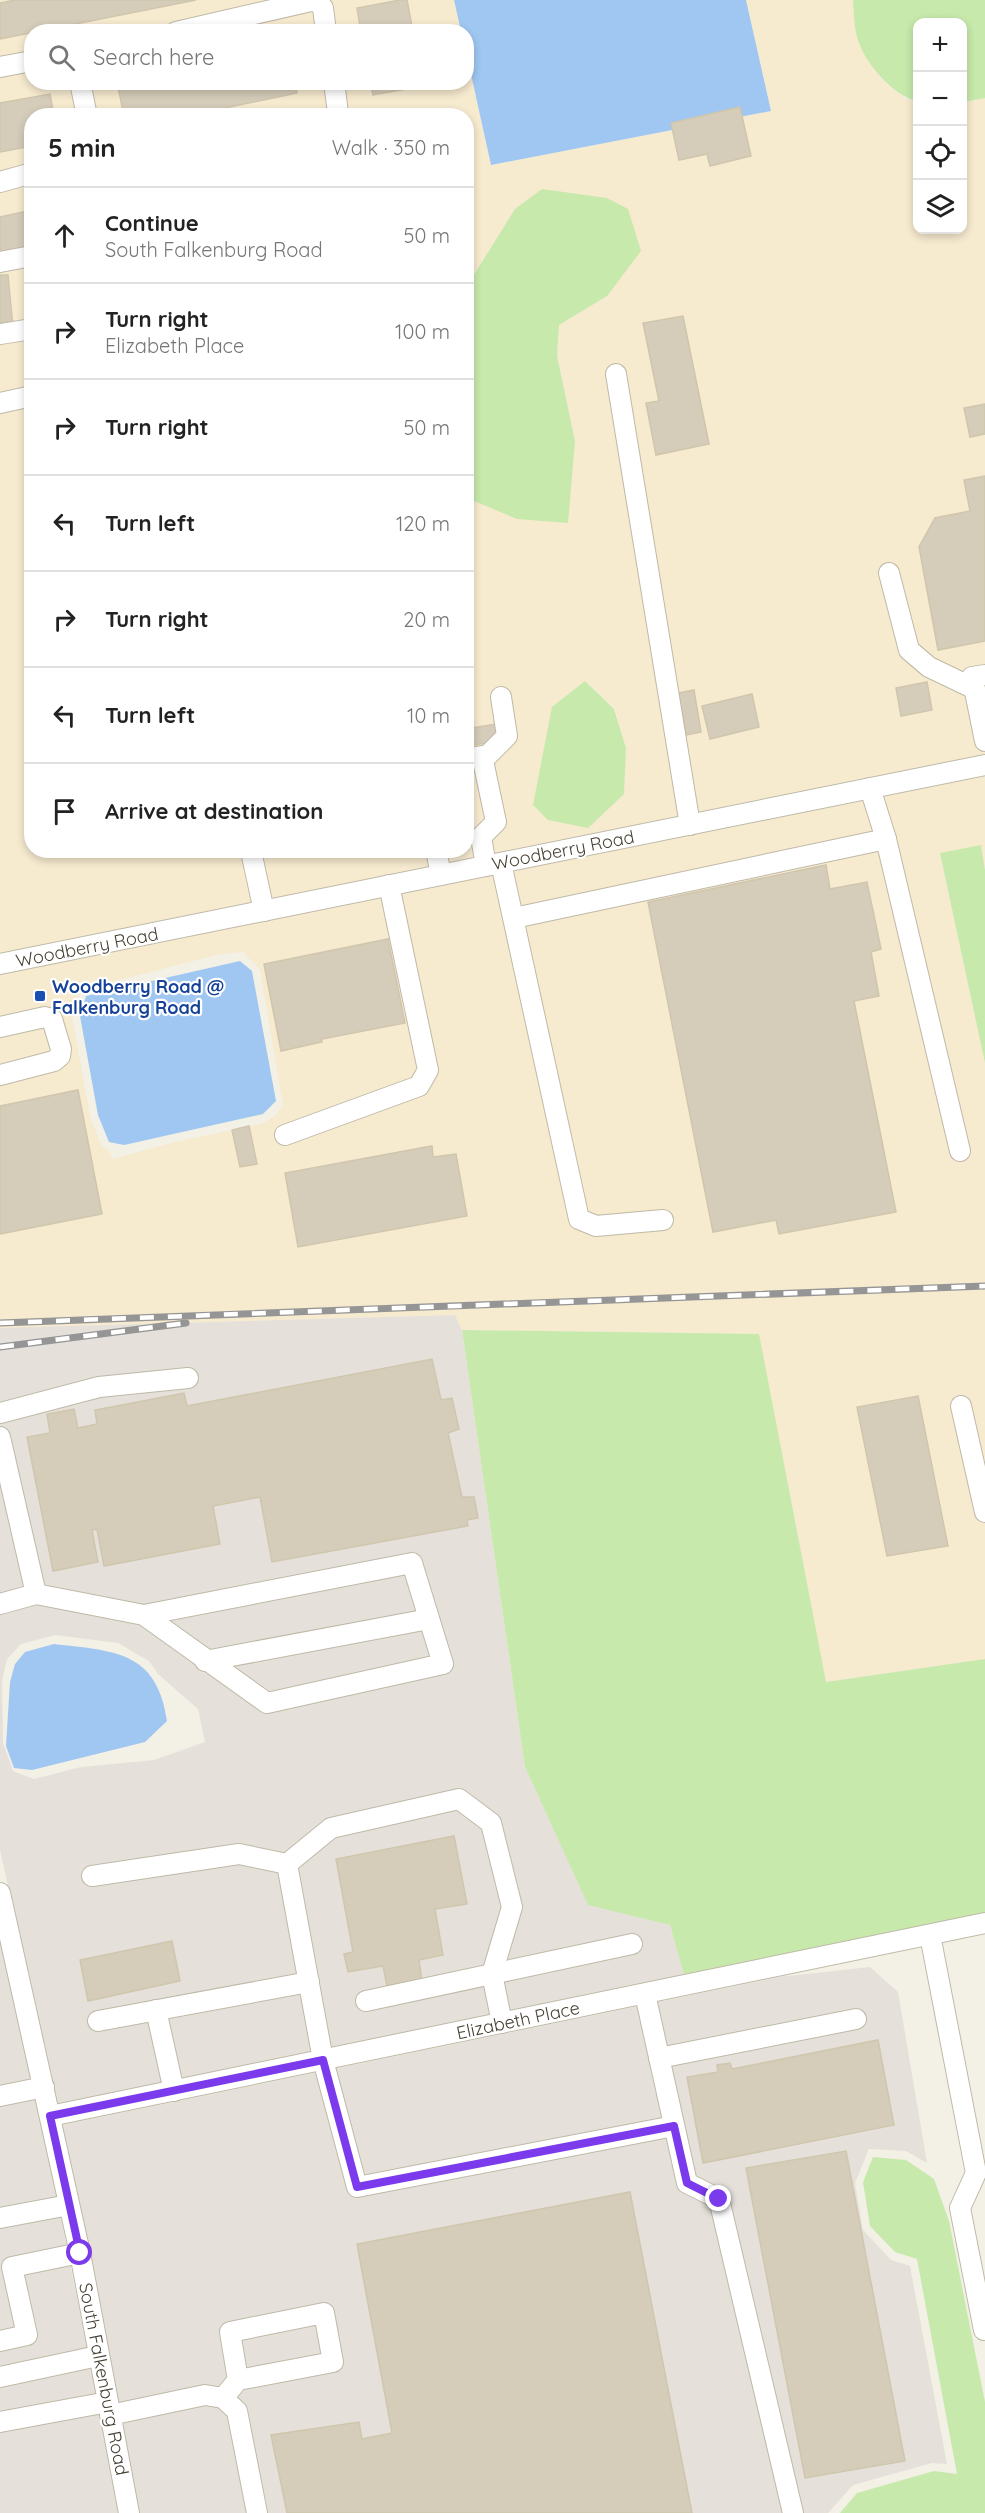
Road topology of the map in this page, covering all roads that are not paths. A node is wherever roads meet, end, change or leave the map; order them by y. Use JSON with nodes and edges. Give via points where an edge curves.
{"nodes":[{"id":1,"x":211,"y":24,"type":"edge"},
{"id":2,"x":325,"y":24,"type":"edge"},
{"id":3,"x":24,"y":63,"type":"edge"},
{"id":4,"x":0,"y":68,"type":"edge"},
{"id":5,"x":82,"y":90,"type":"edge"},
{"id":6,"x":335,"y":90,"type":"edge"},
{"id":7,"x":85,"y":108,"type":"edge"},
{"id":8,"x":337,"y":108,"type":"edge"},
{"id":9,"x":24,"y":176,"type":"edge"},
{"id":10,"x":0,"y":182,"type":"edge"},
{"id":11,"x":24,"y":258,"type":"edge"},
{"id":12,"x":0,"y":262,"type":"edge"},
{"id":13,"x":24,"y":330,"type":"edge"},
{"id":14,"x":0,"y":334,"type":"edge"},
{"id":15,"x":616,"y":374,"type":"dead end"},
{"id":16,"x":24,"y":398,"type":"edge"},
{"id":17,"x":0,"y":403,"type":"edge"},
{"id":18,"x":888,"y":573,"type":"dead end"},
{"id":19,"x":980,"y":682,"type":"edge"},
{"id":20,"x":501,"y":697,"type":"dead end"},
{"id":21,"x":985,"y":741,"type":"edge"},
{"id":22,"x":475,"y":759,"type":"edge"},
{"id":23,"x":985,"y":765,"type":"edge"},
{"id":24,"x":870,"y":788,"type":"junction"},
{"id":25,"x":690,"y":825,"type":"junction"},
{"id":26,"x":885,"y":839,"type":"junction"},
{"id":27,"x":252,"y":858,"type":"edge"},
{"id":28,"x":438,"y":858,"type":"edge"},
{"id":29,"x":493,"y":864,"type":"junction"},
{"id":30,"x":441,"y":875,"type":"junction"},
{"id":31,"x":389,"y":885,"type":"junction"},
{"id":32,"x":264,"y":911,"type":"junction"},
{"id":33,"x":514,"y":918,"type":"junction"},
{"id":34,"x":0,"y":964,"type":"edge"},
{"id":35,"x":0,"y":1027,"type":"edge"},
{"id":36,"x":0,"y":1075,"type":"edge"},
{"id":37,"x":285,"y":1135,"type":"dead end"},
{"id":38,"x":960,"y":1151,"type":"dead end"},
{"id":39,"x":663,"y":1220,"type":"dead end"},
{"id":40,"x":188,"y":1378,"type":"dead end"},
{"id":41,"x":961,"y":1406,"type":"dead end"},
{"id":42,"x":0,"y":1413,"type":"edge"},
{"id":43,"x":0,"y":1437,"type":"edge"},
{"id":44,"x":985,"y":1512,"type":"edge"},
{"id":45,"x":36,"y":1594,"type":"junction"},
{"id":46,"x":0,"y":1604,"type":"edge"},
{"id":47,"x":144,"y":1615,"type":"junction"},
{"id":48,"x":429,"y":1619,"type":"junction"},
{"id":49,"x":205,"y":1661,"type":"junction"},
{"id":50,"x":287,"y":1864,"type":"junction"},
{"id":51,"x":92,"y":1876,"type":"dead end"},
{"id":52,"x":0,"y":1893,"type":"edge"},
{"id":53,"x":985,"y":1923,"type":"edge"},
{"id":54,"x":930,"y":1935,"type":"junction"},
{"id":55,"x":632,"y":1944,"type":"dead end"},
{"id":56,"x":492,"y":1974,"type":"junction"},
{"id":57,"x":309,"y":1982,"type":"junction"},
{"id":58,"x":645,"y":1994,"type":"junction"},
{"id":59,"x":366,"y":2001,"type":"dead end"},
{"id":60,"x":156,"y":2010,"type":"junction"},
{"id":61,"x":856,"y":2019,"type":"dead end"},
{"id":62,"x":98,"y":2021,"type":"dead end"},
{"id":63,"x":502,"y":2023,"type":"junction"},
{"id":64,"x":659,"y":2058,"type":"junction"},
{"id":65,"x":323,"y":2060,"type":"junction"},
{"id":66,"x":44,"y":2087,"type":"junction"},
{"id":67,"x":174,"y":2091,"type":"junction"},
{"id":68,"x":0,"y":2096,"type":"edge"},
{"id":69,"x":50,"y":2116,"type":"junction"},
{"id":70,"x":674,"y":2126,"type":"junction"},
{"id":71,"x":69,"y":2205,"type":"junction"},
{"id":72,"x":0,"y":2218,"type":"edge"},
{"id":73,"x":80,"y":2253,"type":"junction"},
{"id":74,"x":984,"y":2330,"type":"edge"},
{"id":75,"x":0,"y":2341,"type":"edge"},
{"id":76,"x":98,"y":2356,"type":"junction"},
{"id":77,"x":0,"y":2377,"type":"edge"},
{"id":78,"x":238,"y":2380,"type":"junction"},
{"id":79,"x":223,"y":2398,"type":"junction"},
{"id":80,"x":109,"y":2409,"type":"junction"},
{"id":81,"x":0,"y":2422,"type":"edge"},
{"id":82,"x":129,"y":2513,"type":"edge"},
{"id":83,"x":257,"y":2513,"type":"edge"},
{"id":84,"x":793,"y":2513,"type":"edge"}],
"edges":[{"from":1,"to":2,"type":"street","via":[[317,1],[323,9]]},
{"from":3,"to":4,"type":"street"},
{"from":5,"to":7,"type":"street"},
{"from":6,"to":8,"type":"street"},
{"from":9,"to":10,"type":"street"},
{"from":11,"to":12,"type":"street"},
{"from":13,"to":14,"type":"street"},
{"from":15,"to":25,"type":"street"},
{"from":16,"to":17,"type":"street"},
{"from":18,"to":19,"type":"street","via":[[909,650],[929,667]]},
{"from":19,"to":21,"type":"street"},
{"from":20,"to":22,"type":"street","via":[[507,736]]},
{"from":22,"to":29,"type":"street","via":[[496,822],[481,837]]},
{"from":23,"to":24,"type":"street","name":"Woodberry Road"},
{"from":24,"to":25,"type":"street","name":"Woodberry Road"},
{"from":24,"to":26,"type":"street"},
{"from":25,"to":29,"type":"street","name":"Woodberry Road"},
{"from":26,"to":33,"type":"street"},
{"from":26,"to":38,"type":"street"},
{"from":27,"to":32,"type":"street"},
{"from":28,"to":30,"type":"street"},
{"from":29,"to":30,"type":"street","name":"Woodberry Road"},
{"from":29,"to":33,"type":"street"},
{"from":30,"to":31,"type":"street","name":"Woodberry Road"},
{"from":31,"to":32,"type":"street","name":"Woodberry Road"},
{"from":31,"to":37,"type":"street","via":[[429,1070],[419,1086]]},
{"from":32,"to":34,"type":"street","name":"Woodberry Road"},
{"from":33,"to":39,"type":"street","via":[[579,1219],[596,1226]]},
{"from":35,"to":36,"type":"street","via":[[45,1017],[52,1019],[61,1049],[54,1061]]},
{"from":40,"to":42,"type":"street","via":[[99,1387]]},
{"from":41,"to":44,"type":"street"},
{"from":43,"to":45,"type":"street"},
{"from":45,"to":46,"type":"street"},
{"from":45,"to":47,"type":"street"},
{"from":47,"to":48,"type":"street","via":[[412,1563]]},
{"from":47,"to":49,"type":"street"},
{"from":48,"to":49,"type":"street"},
{"from":48,"to":49,"type":"street","via":[[443,1664],[267,1703]]},
{"from":50,"to":51,"type":"street","via":[[239,1854]]},
{"from":50,"to":56,"type":"street","via":[[331,1828],[459,1799],[491,1823],[512,1907]]},
{"from":50,"to":57,"type":"street"},
{"from":52,"to":66,"type":"street","name":"South Falkenburg Road"},
{"from":53,"to":54,"type":"street","name":"Elizabeth Place"},
{"from":54,"to":58,"type":"street","name":"Elizabeth Place"},
{"from":54,"to":74,"type":"street","via":[[976,2173],[960,2208]]},
{"from":55,"to":56,"type":"street"},
{"from":56,"to":59,"type":"street"},
{"from":56,"to":63,"type":"street"},
{"from":57,"to":60,"type":"street"},
{"from":57,"to":65,"type":"street"},
{"from":58,"to":63,"type":"street","name":"Elizabeth Place"},
{"from":58,"to":64,"type":"street"},
{"from":60,"to":62,"type":"street"},
{"from":60,"to":67,"type":"street"},
{"from":61,"to":64,"type":"street"},
{"from":63,"to":65,"type":"street","name":"Elizabeth Place"},
{"from":64,"to":70,"type":"street"},
{"from":65,"to":67,"type":"street","name":"Elizabeth Place"},
{"from":65,"to":70,"type":"street","via":[[357,2187]]},
{"from":66,"to":68,"type":"street"},
{"from":66,"to":69,"type":"street","name":"South Falkenburg Road"},
{"from":67,"to":69,"type":"street","name":"Elizabeth Place"},
{"from":69,"to":71,"type":"street","name":"South Falkenburg Road"},
{"from":70,"to":84,"type":"street","via":[[687,2183],[719,2199]]},
{"from":71,"to":72,"type":"street"},
{"from":71,"to":73,"type":"street","name":"South Falkenburg Road"},
{"from":73,"to":75,"type":"street","via":[[12,2267],[27,2335]]},
{"from":73,"to":76,"type":"street","name":"South Falkenburg Road"},
{"from":76,"to":77,"type":"street"},
{"from":76,"to":80,"type":"street","name":"South Falkenburg Road"},
{"from":78,"to":78,"type":"street","via":[[333,2362],[324,2313],[230,2332]]},
{"from":78,"to":79,"type":"street"},
{"from":79,"to":80,"type":"street","via":[[205,2395]]},
{"from":79,"to":83,"type":"street","via":[[237,2411]]},
{"from":80,"to":81,"type":"street"},
{"from":80,"to":82,"type":"street","name":"South Falkenburg Road"}]}
